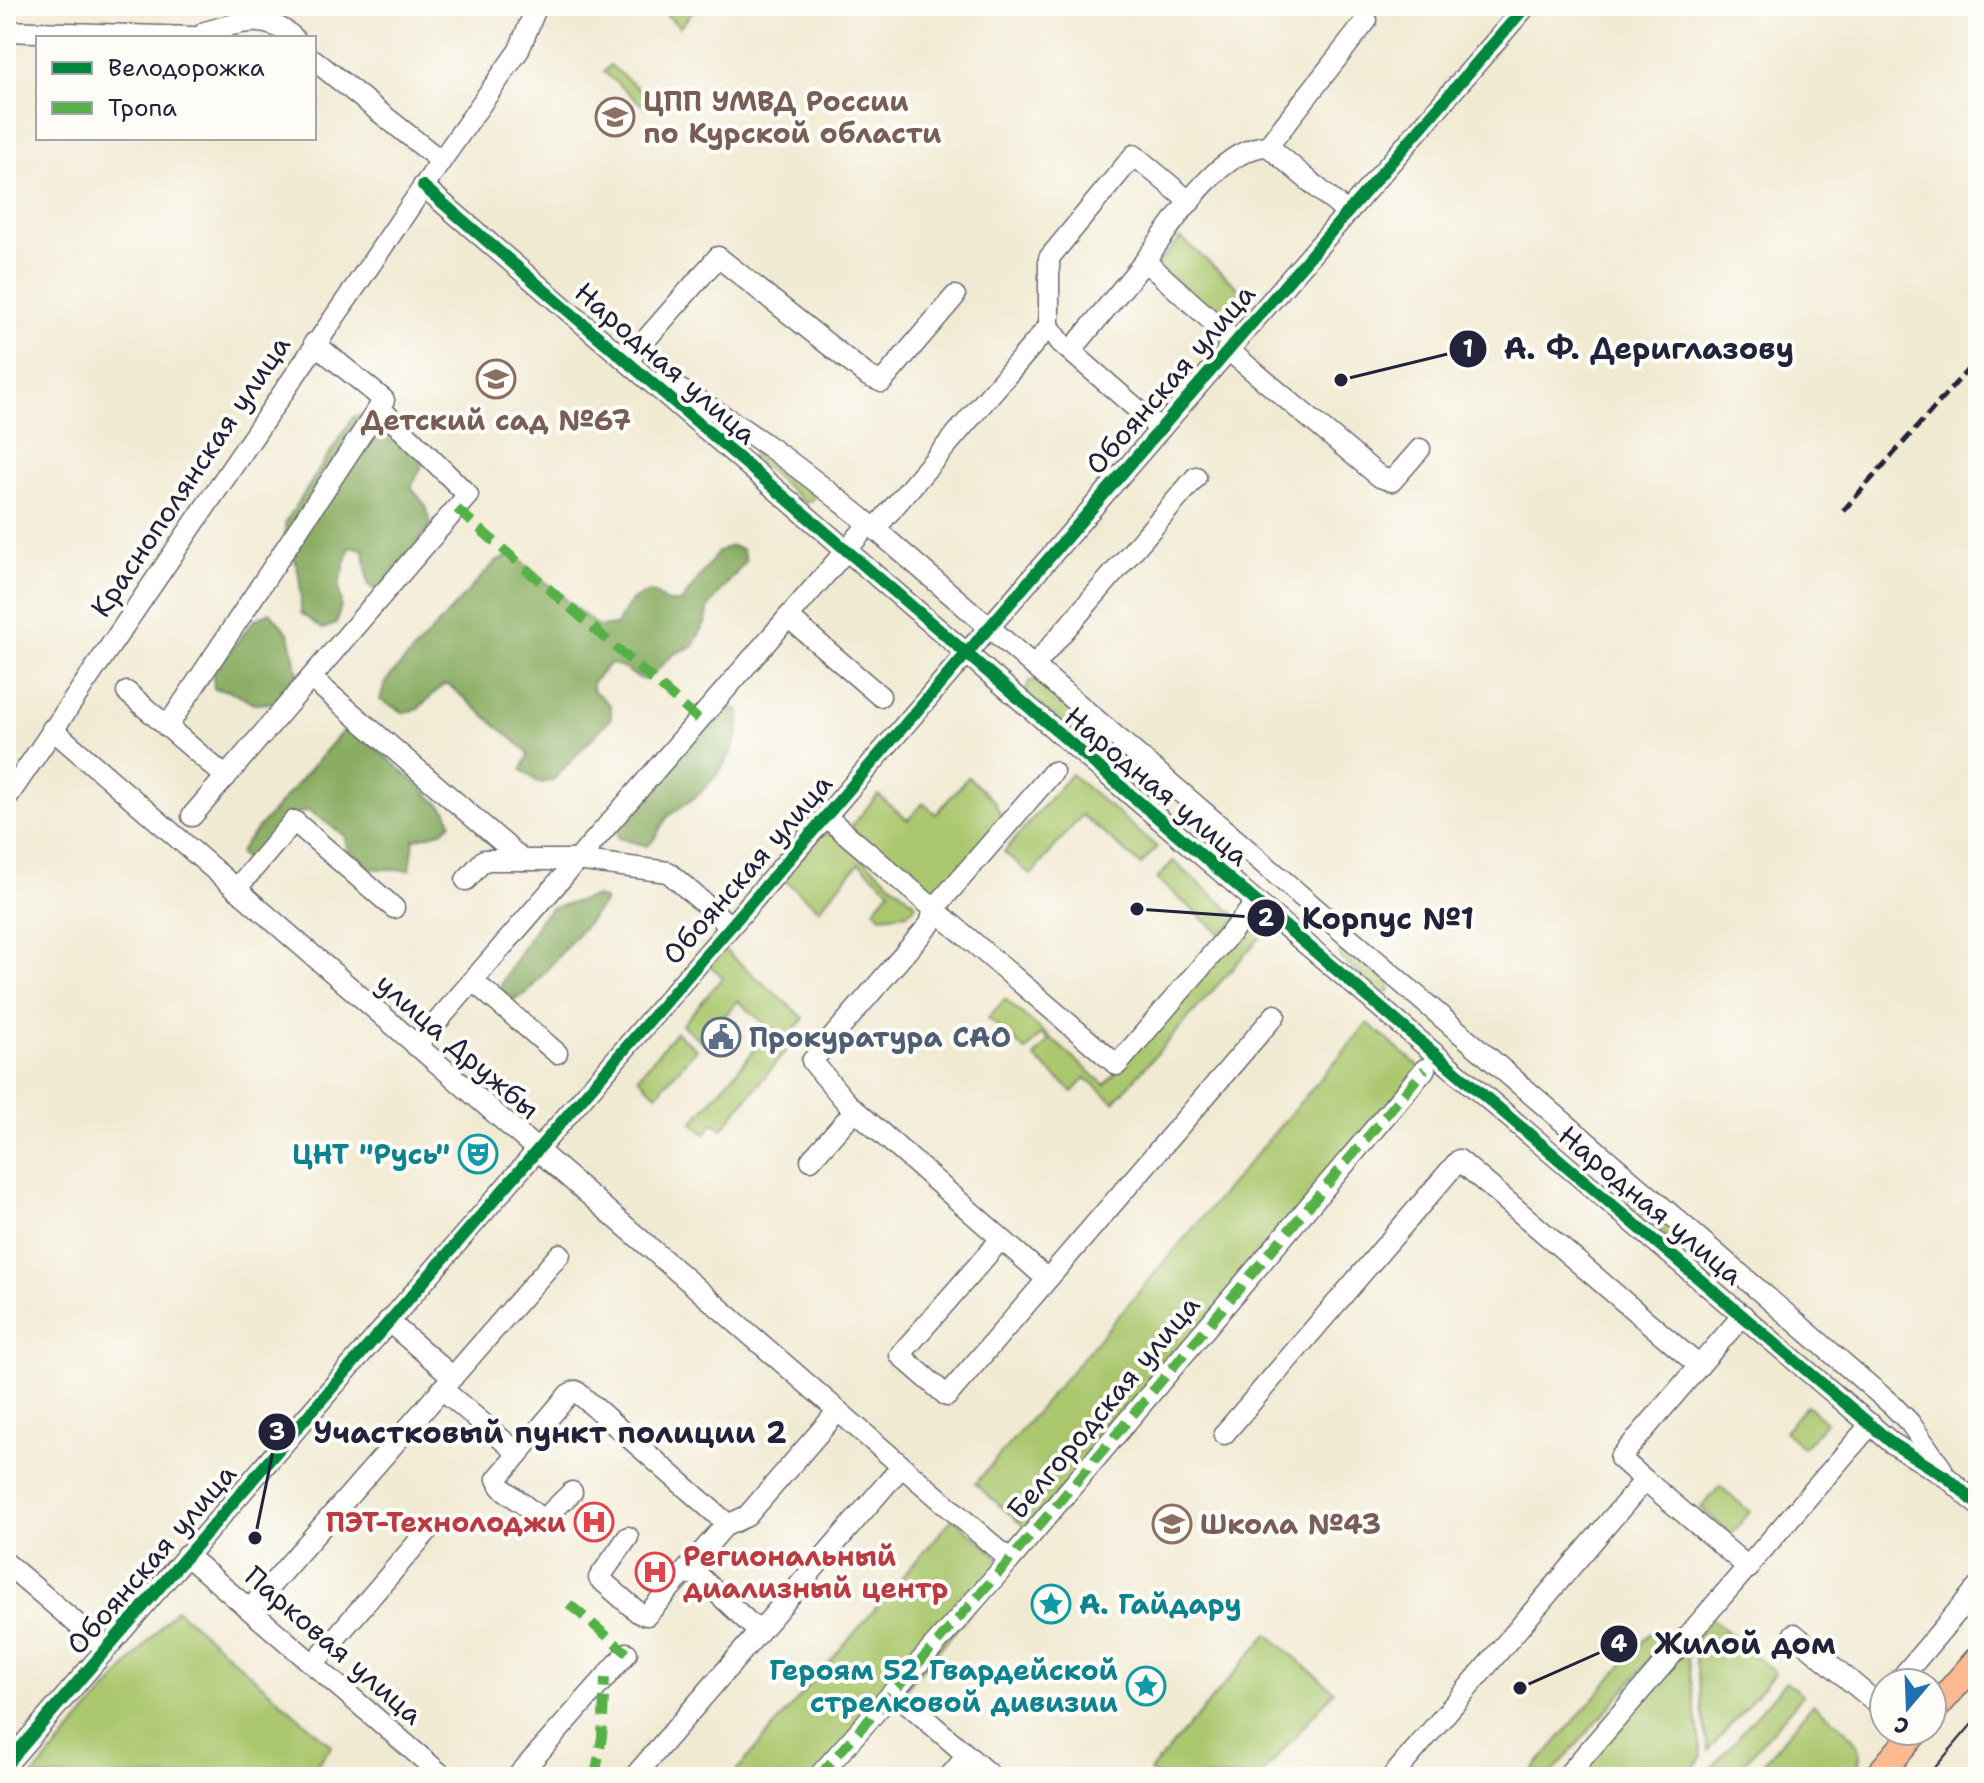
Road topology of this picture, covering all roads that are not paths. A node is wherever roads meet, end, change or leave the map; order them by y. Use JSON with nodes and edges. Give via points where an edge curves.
{"nodes":[{"id":1,"x":533,"y":6,"type":"edge"},
{"id":2,"x":1526,"y":6,"type":"edge"},
{"id":3,"x":1367,"y":20,"type":"dead end"},
{"id":4,"x":6,"y":31,"type":"edge"},
{"id":5,"x":194,"y":35,"type":"junction"},
{"id":6,"x":203,"y":36,"type":"edge"},
{"id":7,"x":292,"y":36,"type":"edge"},
{"id":8,"x":317,"y":60,"type":"edge"},
{"id":9,"x":1268,"y":146,"type":"junction"},
{"id":10,"x":441,"y":161,"type":"junction"},
{"id":11,"x":423,"y":186,"type":"junction"},
{"id":12,"x":1190,"y":202,"type":"junction"},
{"id":13,"x":1346,"y":212,"type":"junction"},
{"id":14,"x":1145,"y":261,"type":"junction"},
{"id":15,"x":955,"y":296,"type":"dead end"},
{"id":16,"x":1049,"y":326,"type":"junction"},
{"id":17,"x":314,"y":343,"type":"junction"},
{"id":18,"x":1231,"y":345,"type":"junction"},
{"id":19,"x":1071,"y":351,"type":"junction"},
{"id":20,"x":628,"y":360,"type":"junction"},
{"id":21,"x":379,"y":407,"type":"junction"},
{"id":22,"x":1159,"y":428,"type":"junction"},
{"id":23,"x":1420,"y":449,"type":"dead end"},
{"id":24,"x":1196,"y":477,"type":"dead end"},
{"id":25,"x":872,"y":527,"type":"junction"},
{"id":26,"x":846,"y":550,"type":"junction"},
{"id":27,"x":788,"y":617,"type":"junction"},
{"id":28,"x":989,"y":627,"type":"junction"},
{"id":29,"x":966,"y":654,"type":"junction"},
{"id":30,"x":1034,"y":666,"type":"junction"},
{"id":31,"x":311,"y":678,"type":"junction"},
{"id":32,"x":127,"y":692,"type":"dead end"},
{"id":33,"x":880,"y":696,"type":"dead end"},
{"id":34,"x":167,"y":727,"type":"junction"},
{"id":35,"x":52,"y":729,"type":"junction"},
{"id":36,"x":1053,"y":772,"type":"dead end"},
{"id":37,"x":226,"y":777,"type":"junction"},
{"id":38,"x":6,"y":799,"type":"edge"},
{"id":39,"x":192,"y":816,"type":"dead end"},
{"id":40,"x":825,"y":816,"type":"junction"},
{"id":41,"x":523,"y":860,"type":"junction"},
{"id":42,"x":577,"y":860,"type":"junction"},
{"id":43,"x":466,"y":880,"type":"dead end"},
{"id":44,"x":236,"y":889,"type":"junction"},
{"id":45,"x":1257,"y":902,"type":"junction"},
{"id":46,"x":394,"y":908,"type":"dead end"},
{"id":47,"x":934,"y":909,"type":"junction"},
{"id":48,"x":730,"y":926,"type":"junction"},
{"id":49,"x":473,"y":981,"type":"junction"},
{"id":50,"x":1275,"y":1015,"type":"dead end"},
{"id":51,"x":416,"y":1046,"type":"junction"},
{"id":52,"x":557,"y":1053,"type":"dead end"},
{"id":53,"x":1425,"y":1069,"type":"dead end"},
{"id":54,"x":855,"y":1110,"type":"junction"},
{"id":55,"x":535,"y":1150,"type":"junction"},
{"id":56,"x":811,"y":1160,"type":"dead end"},
{"id":57,"x":1001,"y":1239,"type":"junction"},
{"id":58,"x":560,"y":1254,"type":"dead end"},
{"id":59,"x":1047,"y":1279,"type":"junction"},
{"id":60,"x":1743,"y":1315,"type":"junction"},
{"id":61,"x":388,"y":1321,"type":"junction"},
{"id":62,"x":1699,"y":1366,"type":"junction"},
{"id":63,"x":448,"y":1383,"type":"junction"},
{"id":64,"x":1892,"y":1405,"type":"junction"},
{"id":65,"x":838,"y":1411,"type":"junction"},
{"id":66,"x":1871,"y":1424,"type":"junction"},
{"id":67,"x":1224,"y":1434,"type":"dead end"},
{"id":68,"x":518,"y":1453,"type":"junction"},
{"id":69,"x":902,"y":1466,"type":"junction"},
{"id":70,"x":1949,"y":1479,"type":"junction"},
{"id":71,"x":1645,"y":1480,"type":"junction"},
{"id":72,"x":572,"y":1492,"type":"dead end"},
{"id":73,"x":1978,"y":1505,"type":"edge"},
{"id":74,"x":723,"y":1527,"type":"junction"},
{"id":75,"x":430,"y":1528,"type":"dead end"},
{"id":76,"x":628,"y":1537,"type":"dead end"},
{"id":77,"x":186,"y":1555,"type":"junction"},
{"id":78,"x":1010,"y":1560,"type":"junction"},
{"id":79,"x":6,"y":1563,"type":"edge"},
{"id":80,"x":1749,"y":1568,"type":"junction"},
{"id":81,"x":685,"y":1573,"type":"junction"},
{"id":82,"x":1978,"y":1587,"type":"edge"},
{"id":83,"x":250,"y":1609,"type":"junction"},
{"id":84,"x":759,"y":1632,"type":"junction"},
{"id":85,"x":1794,"y":1634,"type":"dead end"},
{"id":86,"x":105,"y":1648,"type":"junction"},
{"id":87,"x":627,"y":1653,"type":"dead end"},
{"id":88,"x":1978,"y":1659,"type":"edge"},
{"id":89,"x":313,"y":1664,"type":"junction"},
{"id":90,"x":1910,"y":1667,"type":"edge"},
{"id":91,"x":1868,"y":1693,"type":"edge"},
{"id":92,"x":1948,"y":1694,"type":"edge"},
{"id":93,"x":906,"y":1702,"type":"dead end"},
{"id":94,"x":1901,"y":1747,"type":"edge"},
{"id":95,"x":967,"y":1756,"type":"junction"},
{"id":96,"x":6,"y":1765,"type":"edge"},
{"id":97,"x":444,"y":1777,"type":"edge"},
{"id":98,"x":517,"y":1777,"type":"edge"},
{"id":99,"x":634,"y":1777,"type":"edge"},
{"id":100,"x":818,"y":1777,"type":"edge"},
{"id":101,"x":949,"y":1777,"type":"edge"},
{"id":102,"x":992,"y":1777,"type":"edge"},
{"id":103,"x":1392,"y":1777,"type":"edge"},
{"id":104,"x":1566,"y":1777,"type":"edge"},
{"id":105,"x":1877,"y":1777,"type":"edge"}],
"edges":[{"from":1,"to":10,"type":"street","via":[[519,50]]},
{"from":2,"to":13,"type":"street","name":"Обоянская улица"},
{"from":3,"to":9,"type":"street"},
{"from":4,"to":5,"type":"street"},
{"from":5,"to":6,"type":"street"},
{"from":5,"to":7,"type":"street","via":[[257,21]]},
{"from":8,"to":10,"type":"street"},
{"from":9,"to":12,"type":"street","via":[[1251,146],[1206,181]]},
{"from":9,"to":13,"type":"street"},
{"from":10,"to":11,"type":"street"},
{"from":11,"to":17,"type":"street","name":"Краснополянская улица"},
{"from":11,"to":20,"type":"street","name":"Народная улица"},
{"from":12,"to":14,"type":"street"},
{"from":12,"to":16,"type":"street","via":[[1134,155],[1128,158],[1049,258]]},
{"from":13,"to":18,"type":"street","name":"Обоянская улица"},
{"from":14,"to":18,"type":"street"},
{"from":14,"to":19,"type":"street"},
{"from":15,"to":20,"type":"street","via":[[882,382],[718,257]]},
{"from":16,"to":19,"type":"street"},
{"from":16,"to":25,"type":"street"},
{"from":17,"to":21,"type":"street","via":[[384,400]]},
{"from":17,"to":35,"type":"street","name":"Краснополянская улица"},
{"from":18,"to":22,"type":"street","name":"Обоянская улица"},
{"from":18,"to":23,"type":"street","via":[[1380,477],[1392,481]]},
{"from":19,"to":22,"type":"street"},
{"from":20,"to":25,"type":"street","name":"Народная улица","via":[[776,448]]},
{"from":20,"to":26,"type":"street","name":"Народная улица"},
{"from":21,"to":31,"type":"street","via":[[468,495]]},
{"from":21,"to":34,"type":"street"},
{"from":22,"to":28,"type":"street","name":"Обоянская улица"},
{"from":24,"to":30,"type":"street"},
{"from":25,"to":26,"type":"street"},
{"from":25,"to":28,"type":"street","name":"Народная улица"},
{"from":26,"to":27,"type":"street"},
{"from":26,"to":29,"type":"street","name":"Народная улица"},
{"from":27,"to":33,"type":"street"},
{"from":27,"to":42,"type":"street"},
{"from":28,"to":29,"type":"street","name":"Обоянская улица"},
{"from":28,"to":30,"type":"street","name":"Народная улица"},
{"from":29,"to":40,"type":"street","name":"Обоянская улица"},
{"from":29,"to":45,"type":"street","name":"Народная улица"},
{"from":30,"to":64,"type":"street","name":"Народная улица"},
{"from":31,"to":37,"type":"street"},
{"from":31,"to":41,"type":"street"},
{"from":32,"to":34,"type":"street"},
{"from":34,"to":37,"type":"street"},
{"from":35,"to":38,"type":"street","name":"Краснополянская улица"},
{"from":35,"to":44,"type":"street","name":"улица Дружбы"},
{"from":36,"to":47,"type":"street"},
{"from":37,"to":39,"type":"street"},
{"from":40,"to":47,"type":"street"},
{"from":40,"to":48,"type":"street","name":"Обоянская улица"},
{"from":41,"to":42,"type":"street"},
{"from":41,"to":43,"type":"street","via":[[484,860]]},
{"from":42,"to":48,"type":"street","via":[[668,872]]},
{"from":42,"to":49,"type":"street"},
{"from":44,"to":46,"type":"street","via":[[294,821]]},
{"from":44,"to":51,"type":"street","name":"улица Дружбы"},
{"from":45,"to":47,"type":"street","via":[[1117,1065]]},
{"from":45,"to":60,"type":"street","name":"Народная улица"},
{"from":47,"to":54,"type":"street","via":[[930,924],[812,1061]]},
{"from":48,"to":55,"type":"street","name":"Обоянская улица"},
{"from":49,"to":51,"type":"street"},
{"from":49,"to":52,"type":"street"},
{"from":50,"to":59,"type":"street"},
{"from":51,"to":55,"type":"street","name":"улица Дружбы"},
{"from":53,"to":78,"type":"street","name":"Белгородская улица"},
{"from":54,"to":56,"type":"street"},
{"from":54,"to":57,"type":"street"},
{"from":55,"to":61,"type":"street","name":"Обоянская улица"},
{"from":55,"to":65,"type":"street","name":"улица Дружбы"},
{"from":57,"to":59,"type":"street"},
{"from":57,"to":59,"type":"street","via":[[900,1355],[947,1396]]},
{"from":58,"to":63,"type":"street"},
{"from":60,"to":62,"type":"street"},
{"from":60,"to":66,"type":"street","name":"Народная улица"},
{"from":61,"to":63,"type":"street"},
{"from":61,"to":77,"type":"street","name":"Обоянская улица"},
{"from":62,"to":67,"type":"street","via":[[1459,1160]]},
{"from":62,"to":71,"type":"street","via":[[1620,1458]]},
{"from":63,"to":68,"type":"street"},
{"from":63,"to":83,"type":"street"},
{"from":64,"to":66,"type":"street","via":[[1873,1407]]},
{"from":64,"to":70,"type":"street","name":"Народная улица"},
{"from":65,"to":69,"type":"street","name":"улица Дружбы"},
{"from":65,"to":74,"type":"street","via":[[747,1516]]},
{"from":66,"to":70,"type":"street","name":"Народная улица"},
{"from":66,"to":80,"type":"street"},
{"from":68,"to":72,"type":"street","via":[[498,1482],[538,1518],[548,1518]]},
{"from":68,"to":74,"type":"street","via":[[569,1394],[579,1391],[721,1517]]},
{"from":69,"to":78,"type":"street","name":"улица Дружбы"},
{"from":69,"to":84,"type":"street"},
{"from":70,"to":73,"type":"street","name":"Народная улица"},
{"from":71,"to":80,"type":"street"},
{"from":71,"to":103,"type":"street"},
{"from":74,"to":81,"type":"street"},
{"from":75,"to":89,"type":"street"},
{"from":76,"to":81,"type":"street","via":[[599,1578],[641,1615],[650,1614]]},
{"from":77,"to":83,"type":"street","name":"Парковая улица"},
{"from":77,"to":86,"type":"street","name":"Обоянская улица"},
{"from":78,"to":100,"type":"street","name":"Белгородская улица"},
{"from":79,"to":86,"type":"street"},
{"from":80,"to":104,"type":"street"},
{"from":81,"to":84,"type":"street","via":[[698,1575]]},
{"from":82,"to":90,"type":"street"},
{"from":83,"to":89,"type":"street","name":"Парковая улица"},
{"from":84,"to":99,"type":"street"},
{"from":85,"to":91,"type":"street"},
{"from":86,"to":96,"type":"street","name":"Обоянская улица"},
{"from":87,"to":98,"type":"street"},
{"from":88,"to":92,"type":"main road"},
{"from":89,"to":97,"type":"street","name":"Парковая улица"},
{"from":93,"to":95,"type":"street"},
{"from":94,"to":105,"type":"main road"},
{"from":95,"to":101,"type":"street"},
{"from":95,"to":102,"type":"street"}]}
